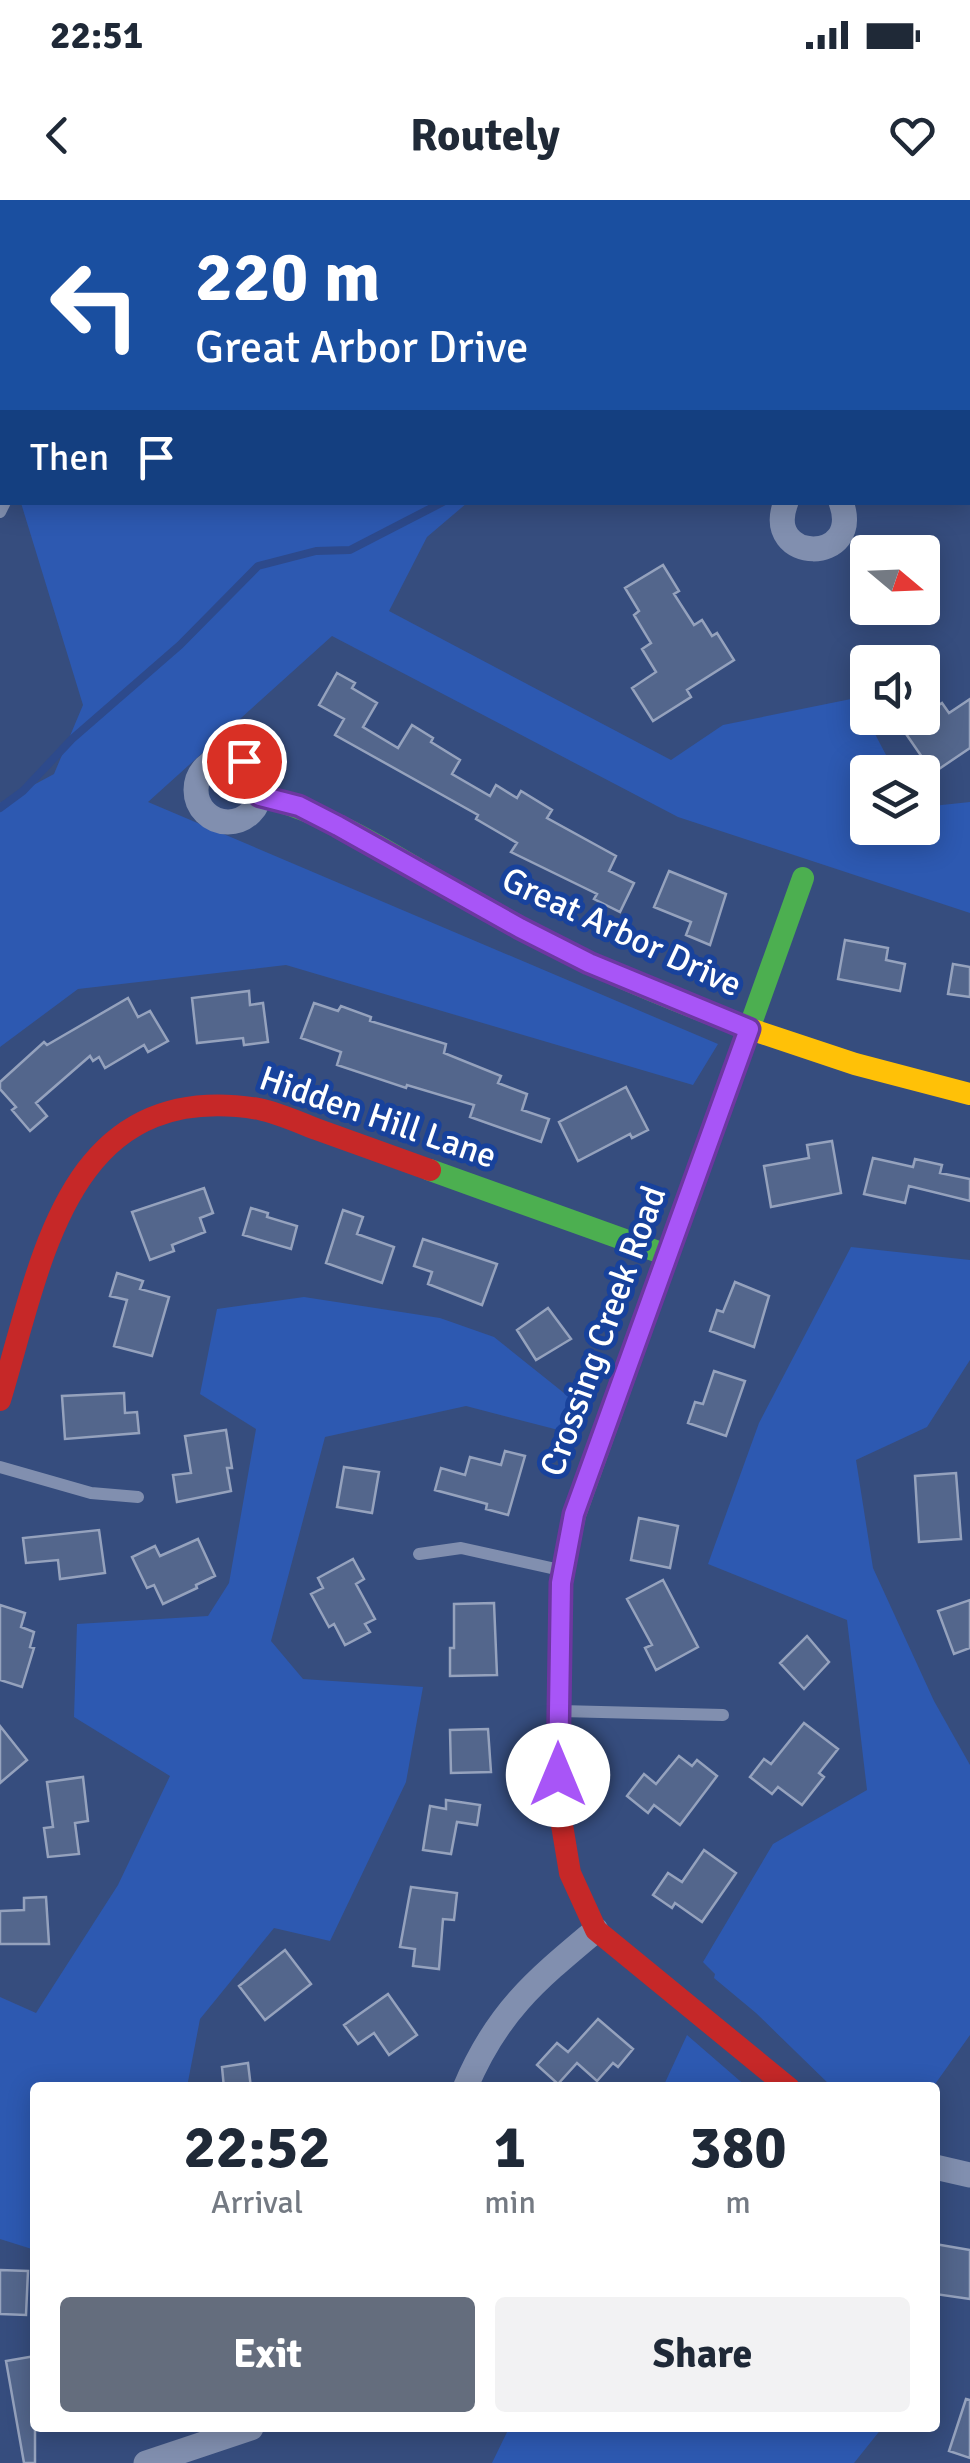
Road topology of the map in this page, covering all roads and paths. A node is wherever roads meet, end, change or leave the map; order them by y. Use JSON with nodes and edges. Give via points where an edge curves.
{"nodes":[{"id":1,"x":785,"y":505,"type":"edge"},
{"id":2,"x":842,"y":505,"type":"edge"},
{"id":3,"x":260,"y":796,"type":"dead end"},
{"id":4,"x":804,"y":878,"type":"dead end"},
{"id":5,"x":749,"y":1029,"type":"junction"},
{"id":6,"x":970,"y":1094,"type":"edge"},
{"id":7,"x":667,"y":1256,"type":"junction"},
{"id":8,"x":0,"y":1400,"type":"edge"},
{"id":9,"x":0,"y":1467,"type":"edge"},
{"id":10,"x":138,"y":1498,"type":"dead end"},
{"id":11,"x":419,"y":1554,"type":"dead end"},
{"id":12,"x":562,"y":1570,"type":"junction"},
{"id":13,"x":558,"y":1711,"type":"junction"},
{"id":14,"x":724,"y":1715,"type":"dead end"},
{"id":15,"x":596,"y":1930,"type":"junction"},
{"id":16,"x":468,"y":2082,"type":"edge"},
{"id":17,"x":782,"y":2082,"type":"edge"},
{"id":18,"x":940,"y":2169,"type":"edge"},
{"id":19,"x":970,"y":2175,"type":"edge"},
{"id":20,"x":239,"y":2432,"type":"edge"},
{"id":21,"x":146,"y":2463,"type":"edge"}],
"edges":[{"from":1,"to":2,"type":"street","via":[[786,534],[814,550],[841,534]]},
{"from":3,"to":5,"type":"street","name":"Great Arbor Drive","via":[[299,806],[589,963]]},
{"from":4,"to":5,"type":"street","name":"Crossing Creek Road"},
{"from":5,"to":6,"type":"street","name":"Great Arbor Drive"},
{"from":5,"to":7,"type":"street","name":"Crossing Creek Road"},
{"from":7,"to":8,"type":"street","name":"Hidden Hill Lane","via":[[263,1110],[181,1107],[101,1149],[66,1194]]},
{"from":7,"to":12,"type":"street","name":"Crossing Creek Road","via":[[574,1514]]},
{"from":9,"to":10,"type":"lane","via":[[91,1493]]},
{"from":11,"to":12,"type":"lane","via":[[462,1548]]},
{"from":12,"to":13,"type":"street","name":"Crossing Creek Road"},
{"from":13,"to":14,"type":"lane"},
{"from":13,"to":15,"type":"street","name":"Crossing Creek Road","via":[[563,1842]]},
{"from":15,"to":16,"type":"street","via":[[510,2007]]},
{"from":15,"to":17,"type":"street","name":"Crossing Creek Road"},
{"from":18,"to":19,"type":"street"},
{"from":20,"to":21,"type":"street"}]}
